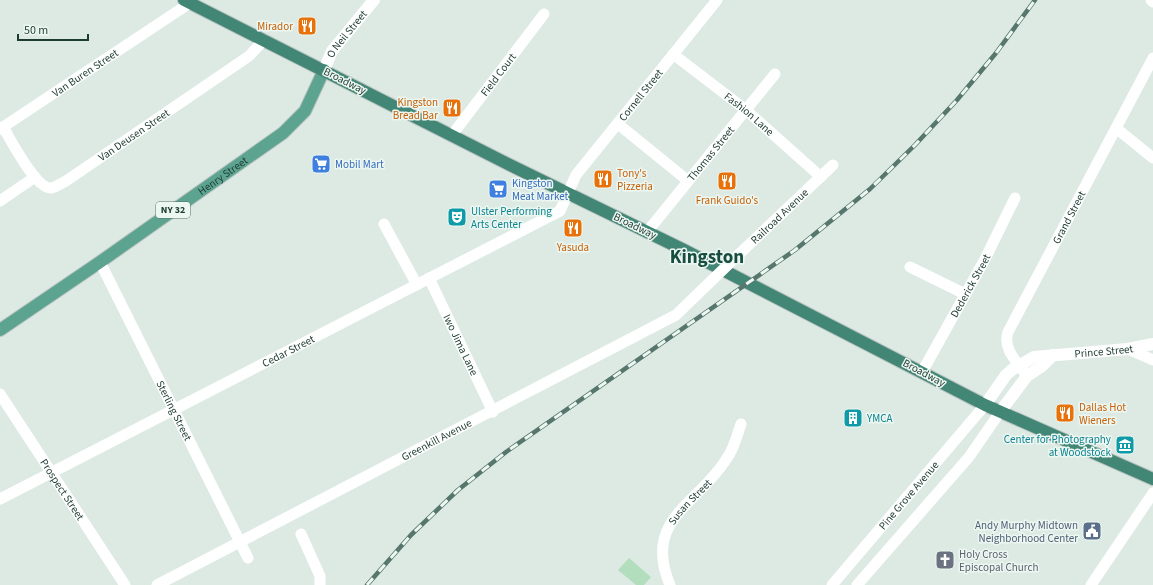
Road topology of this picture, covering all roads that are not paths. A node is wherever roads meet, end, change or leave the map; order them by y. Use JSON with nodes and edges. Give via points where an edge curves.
{"nodes":[{"id":1,"x":374,"y":0,"type":"edge"},
{"id":2,"x":717,"y":0,"type":"edge"},
{"id":3,"x":187,"y":2,"type":"edge"},
{"id":4,"x":544,"y":14,"type":"dead end"},
{"id":5,"x":264,"y":40,"type":"junction"},
{"id":6,"x":673,"y":54,"type":"junction"},
{"id":7,"x":1153,"y":58,"type":"edge"},
{"id":8,"x":324,"y":70,"type":"junction"},
{"id":9,"x":775,"y":74,"type":"dead end"},
{"id":10,"x":746,"y":110,"type":"junction"},
{"id":11,"x":618,"y":124,"type":"junction"},
{"id":12,"x":1,"y":128,"type":"edge"},
{"id":13,"x":1116,"y":128,"type":"junction"},
{"id":14,"x":452,"y":135,"type":"junction"},
{"id":15,"x":1153,"y":158,"type":"edge"},
{"id":16,"x":834,"y":165,"type":"dead end"},
{"id":17,"x":35,"y":177,"type":"junction"},
{"id":18,"x":821,"y":177,"type":"junction"},
{"id":19,"x":688,"y":180,"type":"junction"},
{"id":20,"x":568,"y":193,"type":"junction"},
{"id":21,"x":1014,"y":198,"type":"dead end"},
{"id":22,"x":0,"y":201,"type":"edge"},
{"id":23,"x":384,"y":224,"type":"dead end"},
{"id":24,"x":647,"y":232,"type":"junction"},
{"id":25,"x":100,"y":262,"type":"junction"},
{"id":26,"x":910,"y":267,"type":"dead end"},
{"id":27,"x":429,"y":278,"type":"junction"},
{"id":28,"x":708,"y":284,"type":"joint"},
{"id":29,"x":417,"y":285,"type":"junction"},
{"id":30,"x":965,"y":294,"type":"junction"},
{"id":31,"x":0,"y":330,"type":"edge"},
{"id":32,"x":1153,"y":344,"type":"edge"},
{"id":33,"x":1128,"y":348,"type":"junction"},
{"id":34,"x":1053,"y":355,"type":"junction"},
{"id":35,"x":1153,"y":360,"type":"edge"},
{"id":36,"x":1020,"y":365,"type":"junction"},
{"id":37,"x":922,"y":372,"type":"junction"},
{"id":38,"x":1027,"y":376,"type":"junction"},
{"id":39,"x":0,"y":394,"type":"edge"},
{"id":40,"x":985,"y":405,"type":"junction"},
{"id":41,"x":173,"y":411,"type":"junction"},
{"id":42,"x":492,"y":412,"type":"junction"},
{"id":43,"x":1000,"y":412,"type":"junction"},
{"id":44,"x":741,"y":424,"type":"dead end"},
{"id":45,"x":52,"y":473,"type":"junction"},
{"id":46,"x":927,"y":475,"type":"junction"},
{"id":47,"x":1153,"y":480,"type":"edge"},
{"id":48,"x":942,"y":488,"type":"junction"},
{"id":49,"x":1153,"y":493,"type":"edge"},
{"id":50,"x":0,"y":499,"type":"edge"},
{"id":51,"x":893,"y":514,"type":"junction"},
{"id":52,"x":908,"y":526,"type":"junction"},
{"id":53,"x":301,"y":534,"type":"dead end"},
{"id":54,"x":240,"y":542,"type":"junction"},
{"id":55,"x":248,"y":558,"type":"dead end"},
{"id":56,"x":125,"y":585,"type":"edge"},
{"id":57,"x":157,"y":585,"type":"edge"},
{"id":58,"x":320,"y":585,"type":"edge"},
{"id":59,"x":670,"y":585,"type":"edge"},
{"id":60,"x":832,"y":585,"type":"edge"},
{"id":61,"x":857,"y":585,"type":"edge"},
{"id":62,"x":1091,"y":585,"type":"edge"}],
"edges":[{"from":1,"to":8,"type":"street","name":"O Neil Street","via":[[332,51]]},
{"from":2,"to":6,"type":"street","name":"Cornell Street"},
{"from":3,"to":5,"type":"highway","name":"Broadway"},
{"from":3,"to":12,"type":"street","name":"Van Buren Street"},
{"from":4,"to":14,"type":"street","name":"Field Court"},
{"from":5,"to":8,"type":"highway","name":"Broadway"},
{"from":5,"to":17,"type":"street","name":"Van Deusen Street","via":[[249,56],[66,181],[52,188],[44,187]]},
{"from":6,"to":10,"type":"street","name":"Fashion Lane"},
{"from":6,"to":11,"type":"street","name":"Cornell Street"},
{"from":7,"to":13,"type":"street","name":"Grand Street"},
{"from":8,"to":14,"type":"highway","name":"Broadway"},
{"from":8,"to":25,"type":"main road","name":"Henry Street","number":"NY 32","via":[[305,111],[283,133]]},
{"from":9,"to":10,"type":"street","name":"Thomas Street"},
{"from":10,"to":18,"type":"street","name":"Fashion Lane"},
{"from":10,"to":19,"type":"street","name":"Thomas Street"},
{"from":11,"to":19,"type":"street"},
{"from":11,"to":20,"type":"street","name":"Cornell Street","via":[[576,175]]},
{"from":12,"to":17,"type":"street"},
{"from":13,"to":15,"type":"street"},
{"from":13,"to":36,"type":"street","name":"Grand Street","via":[[1008,332],[1006,346]]},
{"from":14,"to":20,"type":"highway","name":"Broadway"},
{"from":16,"to":18,"type":"street","name":"Railroad Avenue"},
{"from":17,"to":22,"type":"street"},
{"from":18,"to":28,"type":"street","name":"Railroad Avenue","bridge":true},
{"from":19,"to":24,"type":"street","name":"Thomas Street"},
{"from":20,"to":24,"type":"highway","name":"Broadway"},
{"from":20,"to":27,"type":"street","name":"Cedar Street","via":[[560,211]]},
{"from":21,"to":30,"type":"street","name":"Dederick Street"},
{"from":23,"to":29,"type":"street"},
{"from":24,"to":37,"type":"highway","name":"Broadway"},
{"from":25,"to":31,"type":"main road","name":"Henry Street","number":"NY 32"},
{"from":25,"to":41,"type":"street","name":"Sterling Street"},
{"from":26,"to":30,"type":"street"},
{"from":27,"to":29,"type":"street","name":"Cedar Street"},
{"from":27,"to":42,"type":"street","name":"Iwo Jima Lane"},
{"from":28,"to":42,"type":"street","name":"Greenkill Avenue","via":[[676,315]]},
{"from":29,"to":41,"type":"street","name":"Cedar Street"},
{"from":30,"to":37,"type":"street","name":"Dederick Street"},
{"from":32,"to":33,"type":"street","name":"Prince Street"},
{"from":33,"to":34,"type":"street","name":"Prince Street"},
{"from":33,"to":35,"type":"street"},
{"from":34,"to":36,"type":"street","name":"Prince Street","via":[[1034,357]]},
{"from":34,"to":38,"type":"street"},
{"from":36,"to":38,"type":"street","name":"Grand Street"},
{"from":36,"to":40,"type":"street","name":"Prince Street","via":[[1006,375]]},
{"from":37,"to":40,"type":"highway","name":"Broadway"},
{"from":38,"to":43,"type":"street"},
{"from":39,"to":45,"type":"street","name":"Prospect Street"},
{"from":40,"to":43,"type":"highway","name":"Broadway"},
{"from":40,"to":46,"type":"street","name":"Pine Grove Avenue"},
{"from":41,"to":45,"type":"street","name":"Cedar Street"},
{"from":41,"to":54,"type":"street","name":"Sterling Street"},
{"from":42,"to":54,"type":"street","name":"Greenkill Avenue"},
{"from":43,"to":47,"type":"highway","name":"Broadway"},
{"from":43,"to":48,"type":"street","name":"Pine Grove Avenue","via":[[969,457]]},
{"from":44,"to":59,"type":"street","name":"Susan Street","via":[[728,458],[674,518],[666,534],[662,553],[664,570]]},
{"from":45,"to":50,"type":"street","name":"Cedar Street"},
{"from":45,"to":56,"type":"street","name":"Prospect Street"},
{"from":46,"to":48,"type":"street"},
{"from":46,"to":51,"type":"street","name":"Pine Grove Avenue"},
{"from":48,"to":52,"type":"street","name":"Pine Grove Avenue"},
{"from":49,"to":62,"type":"street"},
{"from":51,"to":52,"type":"street"},
{"from":51,"to":60,"type":"street","name":"Pine Grove Avenue"},
{"from":52,"to":61,"type":"street","name":"Pine Grove Avenue"},
{"from":53,"to":58,"type":"street","via":[[320,576]]},
{"from":54,"to":55,"type":"street","name":"Sterling Street"},
{"from":54,"to":57,"type":"street","name":"Greenkill Avenue"}]}
